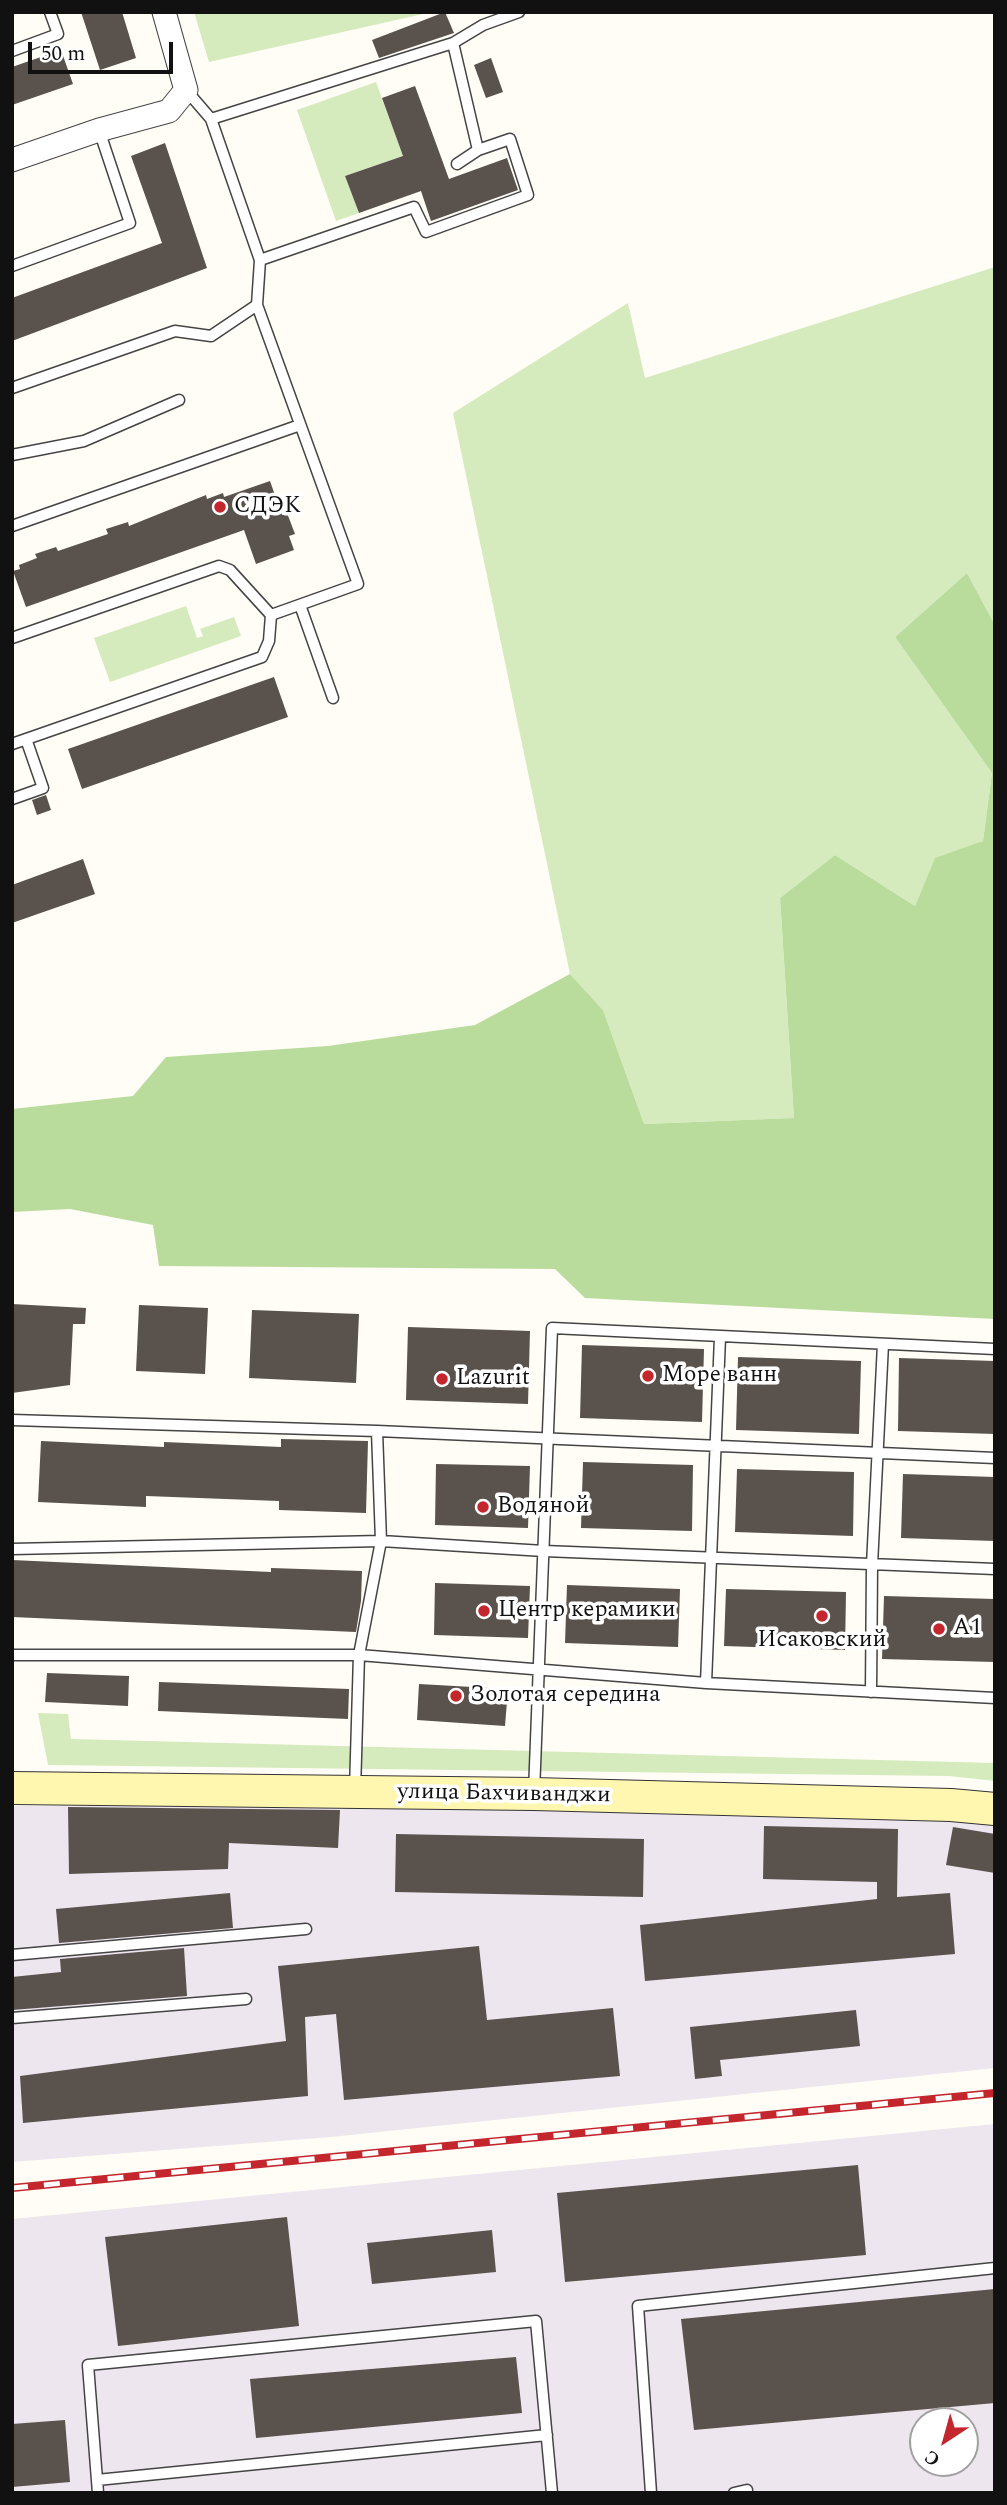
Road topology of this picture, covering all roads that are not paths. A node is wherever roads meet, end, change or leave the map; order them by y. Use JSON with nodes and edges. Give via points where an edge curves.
{"nodes":[{"id":1,"x":50,"y":12,"type":"edge"},
{"id":2,"x":164,"y":12,"type":"edge"},
{"id":3,"x":519,"y":12,"type":"edge"},
{"id":4,"x":453,"y":43,"type":"junction"},
{"id":5,"x":12,"y":51,"type":"edge"},
{"id":6,"x":186,"y":90,"type":"junction"},
{"id":7,"x":211,"y":119,"type":"junction"},
{"id":8,"x":99,"y":130,"type":"junction"},
{"id":9,"x":478,"y":150,"type":"junction"},
{"id":10,"x":12,"y":160,"type":"edge"},
{"id":11,"x":457,"y":164,"type":"dead end"},
{"id":12,"x":260,"y":260,"type":"junction"},
{"id":13,"x":12,"y":266,"type":"edge"},
{"id":14,"x":257,"y":305,"type":"junction"},
{"id":15,"x":12,"y":388,"type":"edge"},
{"id":16,"x":179,"y":400,"type":"dead end"},
{"id":17,"x":300,"y":425,"type":"junction"},
{"id":18,"x":12,"y":455,"type":"edge"},
{"id":19,"x":12,"y":526,"type":"edge"},
{"id":20,"x":300,"y":605,"type":"junction"},
{"id":21,"x":271,"y":615,"type":"junction"},
{"id":22,"x":12,"y":638,"type":"edge"},
{"id":23,"x":333,"y":698,"type":"dead end"},
{"id":24,"x":26,"y":739,"type":"junction"},
{"id":25,"x":12,"y":744,"type":"edge"},
{"id":26,"x":12,"y":799,"type":"edge"},
{"id":27,"x":720,"y":1337,"type":"junction"},
{"id":28,"x":883,"y":1344,"type":"junction"},
{"id":29,"x":995,"y":1349,"type":"edge"},
{"id":30,"x":12,"y":1420,"type":"edge"},
{"id":31,"x":377,"y":1431,"type":"junction"},
{"id":32,"x":548,"y":1440,"type":"junction"},
{"id":33,"x":716,"y":1446,"type":"junction"},
{"id":34,"x":880,"y":1454,"type":"junction"},
{"id":35,"x":995,"y":1458,"type":"edge"},
{"id":36,"x":381,"y":1541,"type":"junction"},
{"id":37,"x":12,"y":1549,"type":"edge"},
{"id":38,"x":544,"y":1551,"type":"junction"},
{"id":39,"x":712,"y":1557,"type":"junction"},
{"id":40,"x":872,"y":1564,"type":"junction"},
{"id":41,"x":995,"y":1570,"type":"edge"},
{"id":42,"x":12,"y":1655,"type":"edge"},
{"id":43,"x":359,"y":1655,"type":"junction"},
{"id":44,"x":538,"y":1671,"type":"junction"},
{"id":45,"x":706,"y":1683,"type":"junction"},
{"id":46,"x":871,"y":1692,"type":"junction"},
{"id":47,"x":995,"y":1698,"type":"edge"},
{"id":48,"x":12,"y":1788,"type":"edge"},
{"id":49,"x":355,"y":1793,"type":"junction"},
{"id":50,"x":534,"y":1794,"type":"junction"},
{"id":51,"x":995,"y":1809,"type":"edge"},
{"id":52,"x":306,"y":1929,"type":"dead end"},
{"id":53,"x":12,"y":1955,"type":"edge"},
{"id":54,"x":246,"y":1999,"type":"dead end"},
{"id":55,"x":12,"y":2018,"type":"edge"},
{"id":56,"x":995,"y":2268,"type":"edge"},
{"id":57,"x":547,"y":2435,"type":"junction"},
{"id":58,"x":97,"y":2480,"type":"junction"},
{"id":59,"x":747,"y":2490,"type":"dead end"},
{"id":60,"x":98,"y":2493,"type":"edge"},
{"id":61,"x":552,"y":2493,"type":"edge"},
{"id":62,"x":651,"y":2493,"type":"edge"},
{"id":63,"x":734,"y":2493,"type":"edge"}],
"edges":[{"from":1,"to":5,"type":"lane","via":[[58,34]]},
{"from":2,"to":6,"type":"street"},
{"from":3,"to":4,"type":"lane","via":[[483,25]]},
{"from":4,"to":7,"type":"lane"},
{"from":4,"to":9,"type":"lane"},
{"from":6,"to":7,"type":"lane"},
{"from":6,"to":8,"type":"street","via":[[169,111]]},
{"from":7,"to":12,"type":"lane"},
{"from":8,"to":10,"type":"street"},
{"from":8,"to":13,"type":"lane","via":[[130,223]]},
{"from":9,"to":11,"type":"lane"},
{"from":9,"to":12,"type":"lane","via":[[510,139],[528,195],[426,232],[414,207]]},
{"from":12,"to":14,"type":"lane"},
{"from":14,"to":15,"type":"lane","via":[[211,335],[175,331]]},
{"from":14,"to":17,"type":"lane"},
{"from":16,"to":18,"type":"lane","via":[[84,441]]},
{"from":17,"to":19,"type":"lane"},
{"from":17,"to":20,"type":"lane","via":[[358,584]]},
{"from":20,"to":21,"type":"lane"},
{"from":20,"to":23,"type":"lane"},
{"from":21,"to":22,"type":"lane","via":[[230,570],[219,566]]},
{"from":21,"to":24,"type":"lane","via":[[270,641],[262,657]]},
{"from":24,"to":25,"type":"lane"},
{"from":24,"to":26,"type":"lane","via":[[43,788]]},
{"from":27,"to":28,"type":"lane"},
{"from":27,"to":32,"type":"lane","via":[[552,1328]]},
{"from":27,"to":33,"type":"lane"},
{"from":28,"to":29,"type":"lane"},
{"from":28,"to":34,"type":"lane"},
{"from":30,"to":31,"type":"lane"},
{"from":31,"to":32,"type":"lane"},
{"from":31,"to":36,"type":"lane"},
{"from":32,"to":33,"type":"lane"},
{"from":32,"to":38,"type":"lane"},
{"from":33,"to":34,"type":"lane"},
{"from":33,"to":39,"type":"lane"},
{"from":34,"to":35,"type":"lane"},
{"from":34,"to":40,"type":"lane"},
{"from":36,"to":37,"type":"lane"},
{"from":36,"to":38,"type":"lane"},
{"from":36,"to":43,"type":"lane"},
{"from":38,"to":39,"type":"lane"},
{"from":38,"to":44,"type":"lane"},
{"from":39,"to":40,"type":"lane"},
{"from":39,"to":45,"type":"lane"},
{"from":40,"to":41,"type":"lane"},
{"from":40,"to":46,"type":"lane"},
{"from":42,"to":43,"type":"lane"},
{"from":43,"to":44,"type":"lane"},
{"from":43,"to":49,"type":"lane"},
{"from":44,"to":45,"type":"lane"},
{"from":44,"to":50,"type":"lane"},
{"from":45,"to":46,"type":"lane"},
{"from":46,"to":47,"type":"lane"},
{"from":48,"to":49,"type":"main road","name":"улица Бахчиванджи"},
{"from":49,"to":50,"type":"main road","name":"улица Бахчиванджи"},
{"from":50,"to":51,"type":"main road","name":"улица Бахчиванджи"},
{"from":52,"to":53,"type":"lane"},
{"from":54,"to":55,"type":"lane"},
{"from":56,"to":62,"type":"lane","via":[[638,2306]]},
{"from":57,"to":58,"type":"lane"},
{"from":57,"to":58,"type":"lane","via":[[536,2321],[88,2365]]},
{"from":57,"to":61,"type":"lane"},
{"from":58,"to":60,"type":"lane"},
{"from":59,"to":63,"type":"lane"}]}
